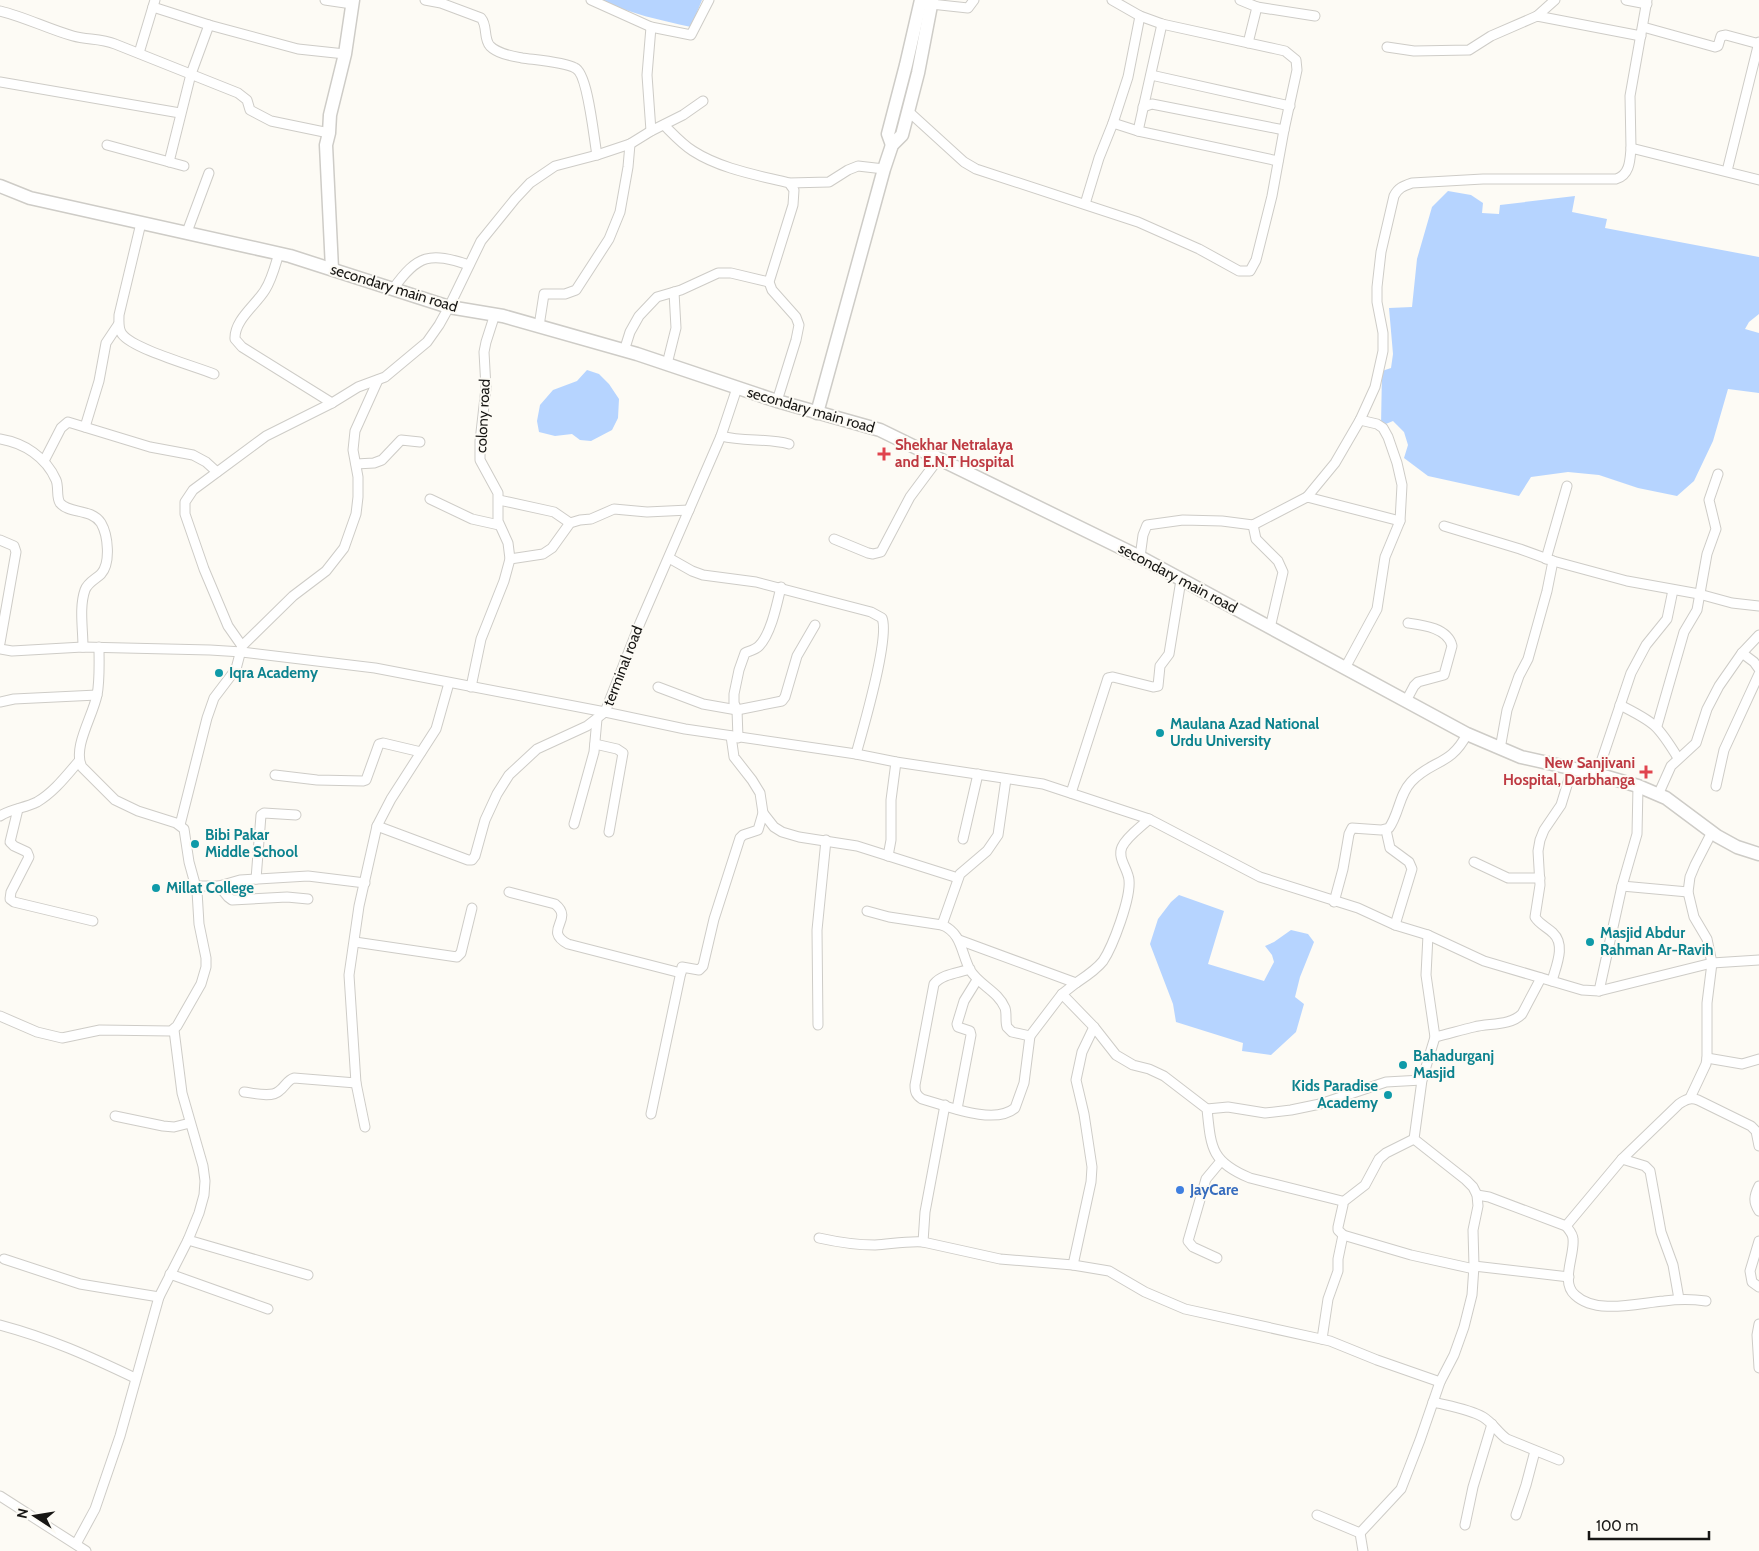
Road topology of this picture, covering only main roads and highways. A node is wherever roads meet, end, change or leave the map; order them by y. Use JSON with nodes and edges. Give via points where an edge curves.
{"nodes":[{"id":1,"x":928,"y":1,"type":"edge"},
{"id":2,"x":352,"y":2,"type":"edge"},
{"id":3,"x":921,"y":27,"type":"junction"},
{"id":4,"x":892,"y":145,"type":"junction"},
{"id":5,"x":0,"y":186,"type":"edge"},
{"id":6,"x":332,"y":269,"type":"junction"},
{"id":7,"x":817,"y":413,"type":"junction"},
{"id":8,"x":1759,"y":854,"type":"edge"}],
"edges":[{"from":1,"to":3,"type":"main road"},
{"from":2,"to":6,"type":"main road","via":[[326,145]]},
{"from":3,"to":4,"type":"main road","via":[[888,134]]},
{"from":3,"to":4,"type":"main road","via":[[902,136]]},
{"from":4,"to":7,"type":"main road"},
{"from":5,"to":6,"type":"main road","name":"secondary main road","via":[[30,198],[279,253]]},
{"from":6,"to":7,"type":"main road","name":"secondary main road","via":[[449,307],[495,314],[624,351]]},
{"from":7,"to":8,"type":"main road","name":"secondary main road","via":[[880,430],[1140,557],[1467,734],[1521,757],[1638,786],[1666,798],[1737,847]]}]}
